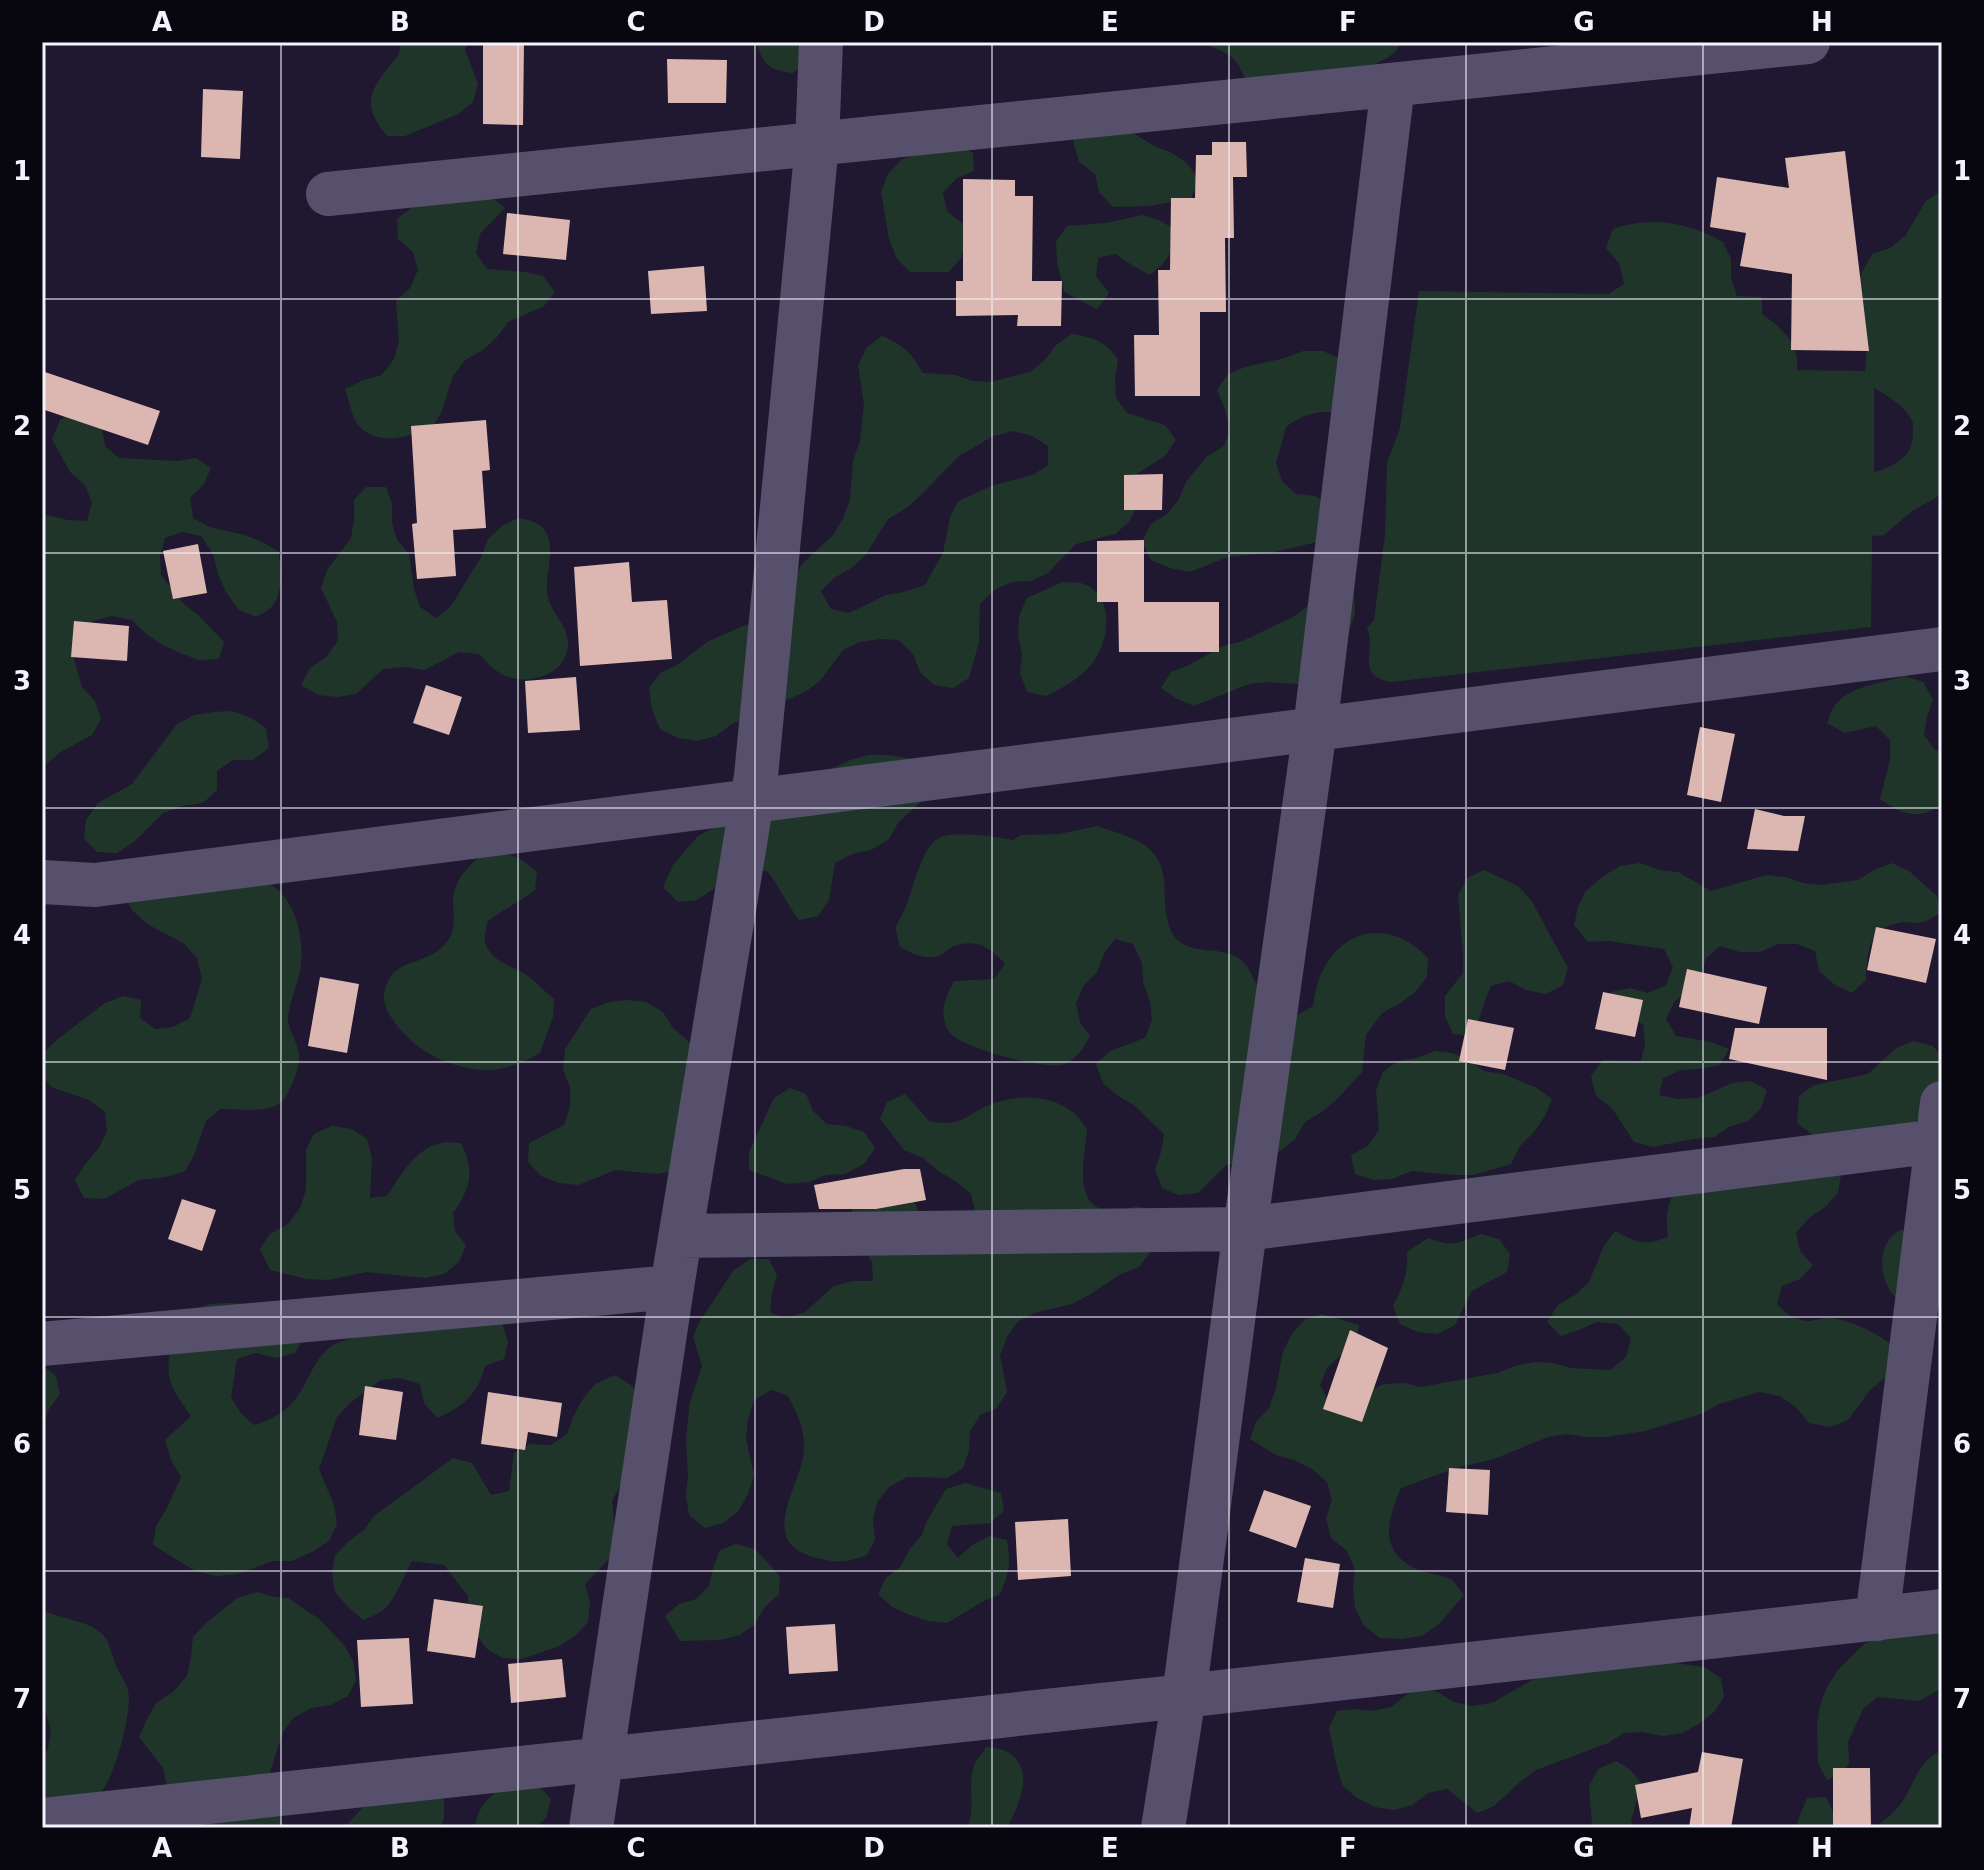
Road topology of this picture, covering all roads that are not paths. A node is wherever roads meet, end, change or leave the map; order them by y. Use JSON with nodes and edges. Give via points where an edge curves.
{"nodes":[{"id":1,"x":821,"y":42,"type":"edge"},
{"id":2,"x":1798,"y":42,"type":"edge"},
{"id":3,"x":1808,"y":42,"type":"edge"},
{"id":4,"x":1393,"y":85,"type":"junction"},
{"id":5,"x":817,"y":144,"type":"junction"},
{"id":6,"x":328,"y":194,"type":"dead end"},
{"id":7,"x":1942,"y":649,"type":"edge"},
{"id":8,"x":1315,"y":729,"type":"junction"},
{"id":9,"x":752,"y":801,"type":"junction"},
{"id":10,"x":42,"y":882,"type":"edge"},
{"id":11,"x":1940,"y":1122,"type":"edge"},
{"id":12,"x":1245,"y":1229,"type":"junction"},
{"id":13,"x":681,"y":1236,"type":"junction"},
{"id":14,"x":672,"y":1287,"type":"junction"},
{"id":15,"x":42,"y":1344,"type":"edge"},
{"id":16,"x":1942,"y":1611,"type":"edge"},
{"id":17,"x":1877,"y":1619,"type":"junction"},
{"id":18,"x":1184,"y":1696,"type":"junction"},
{"id":19,"x":601,"y":1759,"type":"junction"},
{"id":20,"x":42,"y":1820,"type":"edge"},
{"id":21,"x":591,"y":1828,"type":"edge"},
{"id":22,"x":1163,"y":1828,"type":"edge"}],
"edges":[{"from":1,"to":5,"type":"street"},
{"from":2,"to":3,"type":"street"},
{"from":2,"to":4,"type":"street"},
{"from":4,"to":5,"type":"street"},
{"from":4,"to":8,"type":"street"},
{"from":5,"to":6,"type":"street"},
{"from":5,"to":9,"type":"street"},
{"from":7,"to":8,"type":"street"},
{"from":8,"to":9,"type":"street"},
{"from":8,"to":12,"type":"street"},
{"from":9,"to":10,"type":"street","via":[[95,885]]},
{"from":9,"to":13,"type":"street"},
{"from":11,"to":12,"type":"street"},
{"from":11,"to":17,"type":"street"},
{"from":12,"to":13,"type":"street"},
{"from":12,"to":18,"type":"street"},
{"from":13,"to":14,"type":"street"},
{"from":14,"to":15,"type":"street"},
{"from":14,"to":19,"type":"street"},
{"from":16,"to":17,"type":"street"},
{"from":17,"to":18,"type":"street"},
{"from":18,"to":19,"type":"street"},
{"from":18,"to":22,"type":"street"},
{"from":19,"to":20,"type":"street"},
{"from":19,"to":21,"type":"street"}]}
